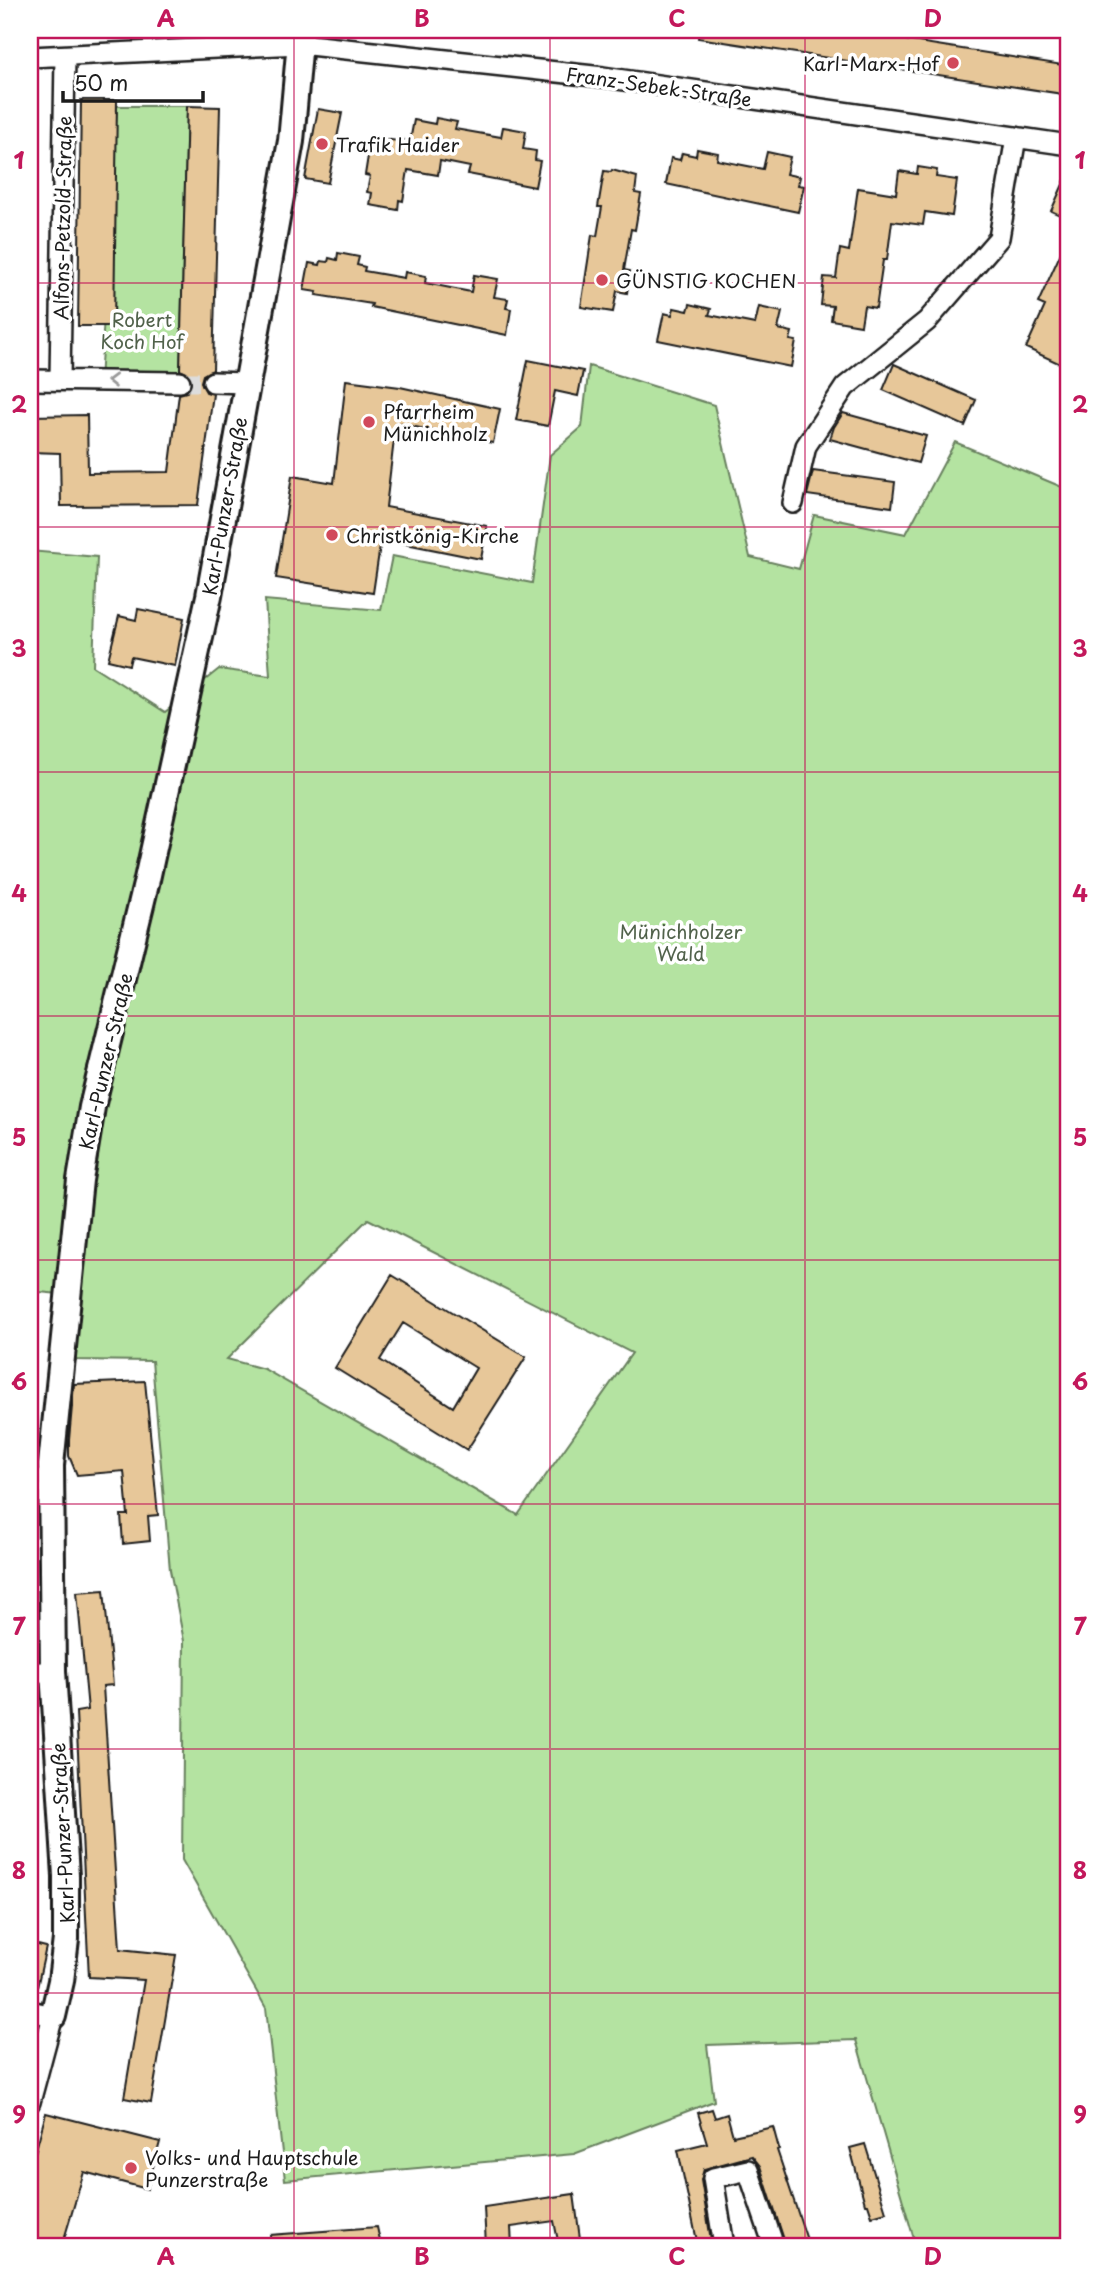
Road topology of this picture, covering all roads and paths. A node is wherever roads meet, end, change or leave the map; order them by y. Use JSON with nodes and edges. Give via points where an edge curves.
{"nodes":[{"id":1,"x":301,"y":37,"type":"edge"},
{"id":2,"x":65,"y":56,"type":"junction"},
{"id":3,"x":30,"y":57,"type":"edge"},
{"id":4,"x":1016,"y":137,"type":"junction"},
{"id":5,"x":1069,"y":145,"type":"edge"},
{"id":6,"x":30,"y":380,"type":"edge"},
{"id":7,"x":60,"y":380,"type":"junction"},
{"id":8,"x":180,"y":382,"type":"tunnel mouth"},
{"id":9,"x":213,"y":382,"type":"tunnel mouth"},
{"id":10,"x":246,"y":383,"type":"junction"},
{"id":11,"x":793,"y":503,"type":"dead end"},
{"id":12,"x":41,"y":1672,"type":"edge"},
{"id":13,"x":41,"y":2013,"type":"edge"},
{"id":14,"x":30,"y":2102,"type":"edge"},
{"id":15,"x":724,"y":2246,"type":"edge"},
{"id":16,"x":774,"y":2246,"type":"edge"}],
"edges":[{"from":1,"to":2,"type":"street","name":"Franz-Sebek-Straße"},
{"from":1,"to":4,"type":"street","name":"Franz-Sebek-Straße"},
{"from":1,"to":10,"type":"street","name":"Karl-Punzer-Straße","via":[[291,141]]},
{"from":2,"to":3,"type":"street","name":"Franz-Sebek-Straße"},
{"from":2,"to":7,"type":"street","name":"Alfons-Petzold-Straße"},
{"from":4,"to":5,"type":"street","name":"Franz-Sebek-Straße"},
{"from":4,"to":11,"type":"street","via":[[999,238],[927,321],[845,387],[806,446]]},
{"from":6,"to":7,"type":"street"},
{"from":8,"to":7,"type":"street","one_way":true},
{"from":9,"to":10,"type":"street"},
{"from":10,"to":12,"type":"street","name":"Karl-Punzer-Straße","via":[[209,596],[92,1107],[80,1180],[51,1465]]},
{"from":12,"to":13,"type":"street","name":"Karl-Punzer-Straße","via":[[66,1876],[66,1927],[61,1981]]},
{"from":13,"to":14,"type":"street","name":"Karl-Punzer-Straße"},
{"from":15,"to":16,"type":"street","via":[[713,2178],[748,2170]]}]}
